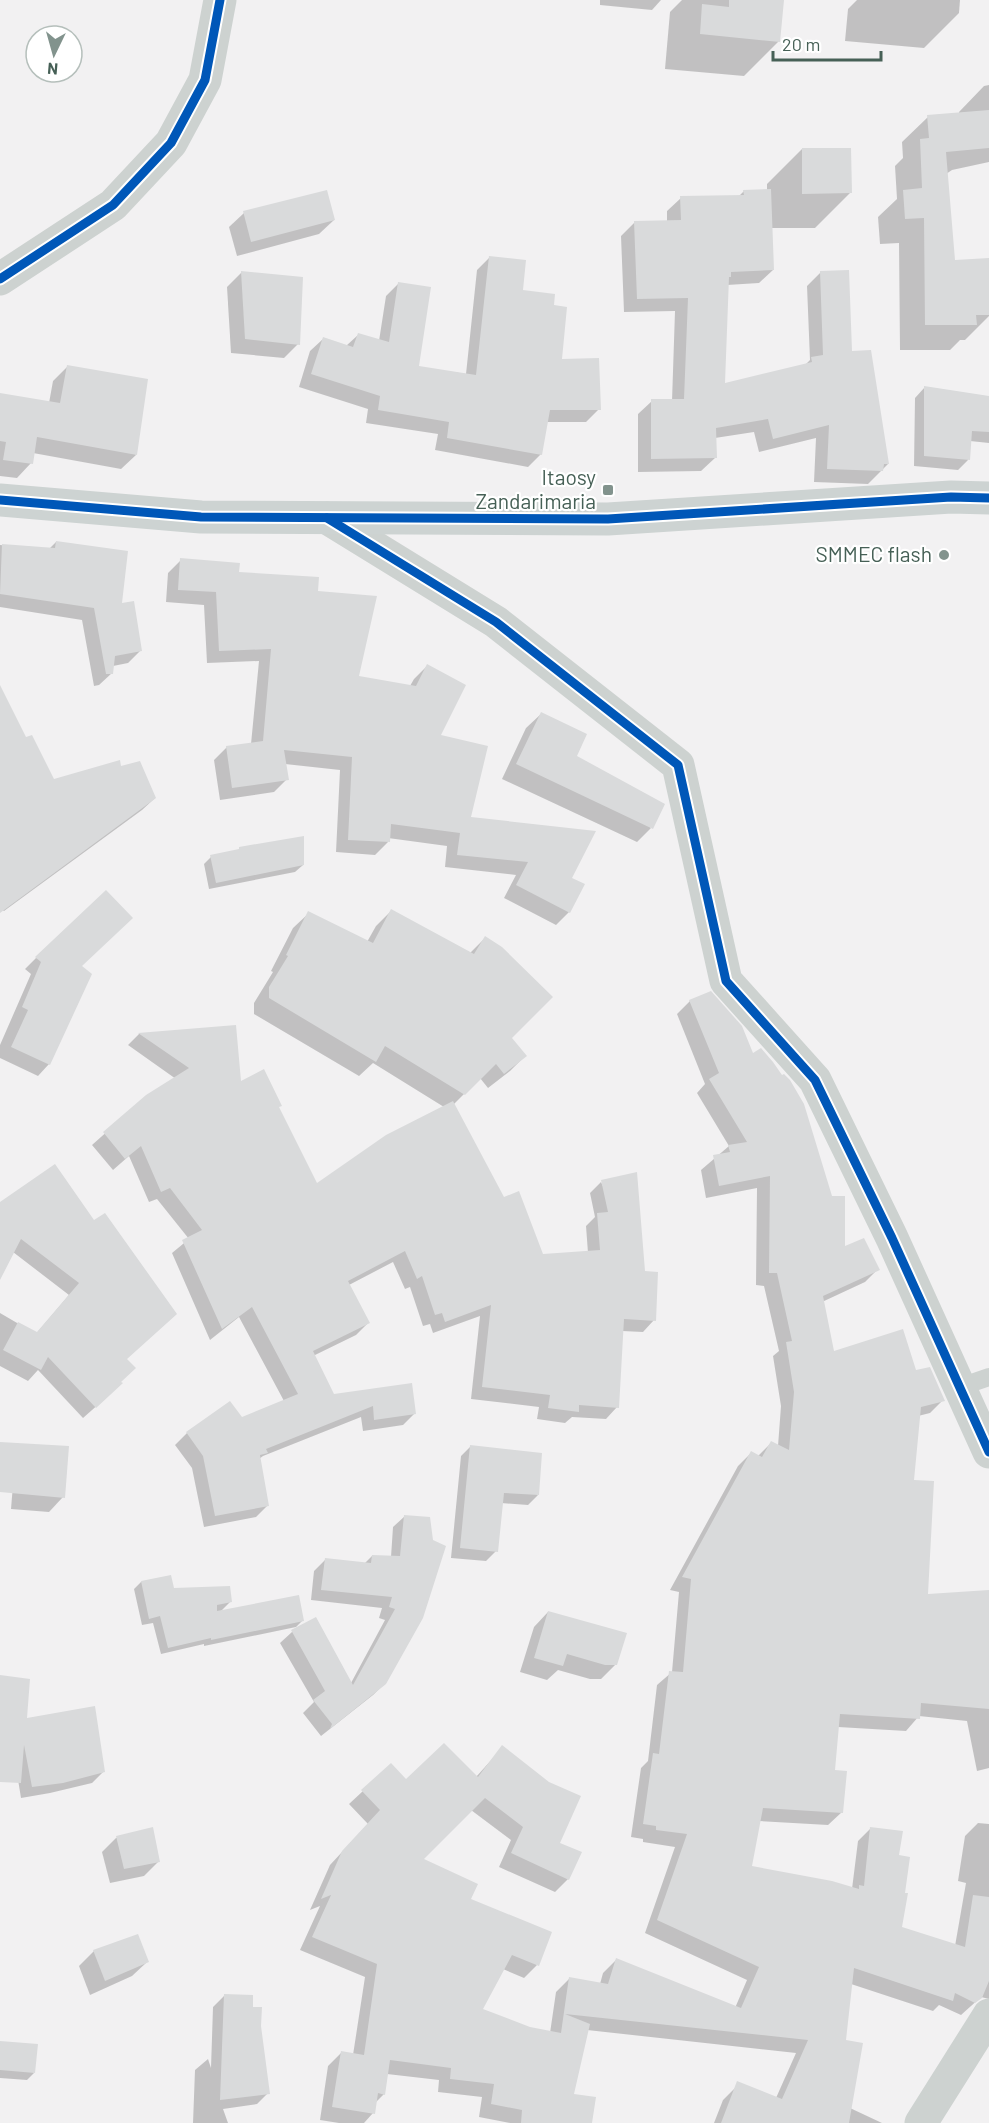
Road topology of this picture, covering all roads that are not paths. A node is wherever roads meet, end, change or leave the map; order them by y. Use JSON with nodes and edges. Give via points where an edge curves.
{"nodes":[{"id":1,"x":220,"y":0,"type":"edge"},
{"id":2,"x":0,"y":279,"type":"edge"},
{"id":3,"x":989,"y":498,"type":"edge"},
{"id":4,"x":0,"y":500,"type":"edge"},
{"id":5,"x":327,"y":518,"type":"junction"},
{"id":6,"x":974,"y":1382,"type":"edge"},
{"id":7,"x":989,"y":1452,"type":"edge"},
{"id":8,"x":989,"y":2015,"type":"edge"},
{"id":9,"x":921,"y":2123,"type":"edge"}],
"edges":[{"from":1,"to":2,"type":"street","via":[[205,80],[171,142],[112,205]]},
{"from":3,"to":5,"type":"street","via":[[951,497],[608,519]]},
{"from":4,"to":5,"type":"street","via":[[201,517]]},
{"from":5,"to":6,"type":"street","via":[[496,622],[678,765],[726,981],[815,1080],[892,1238]]},
{"from":6,"to":7,"type":"street"},
{"from":8,"to":9,"type":"street"}]}
